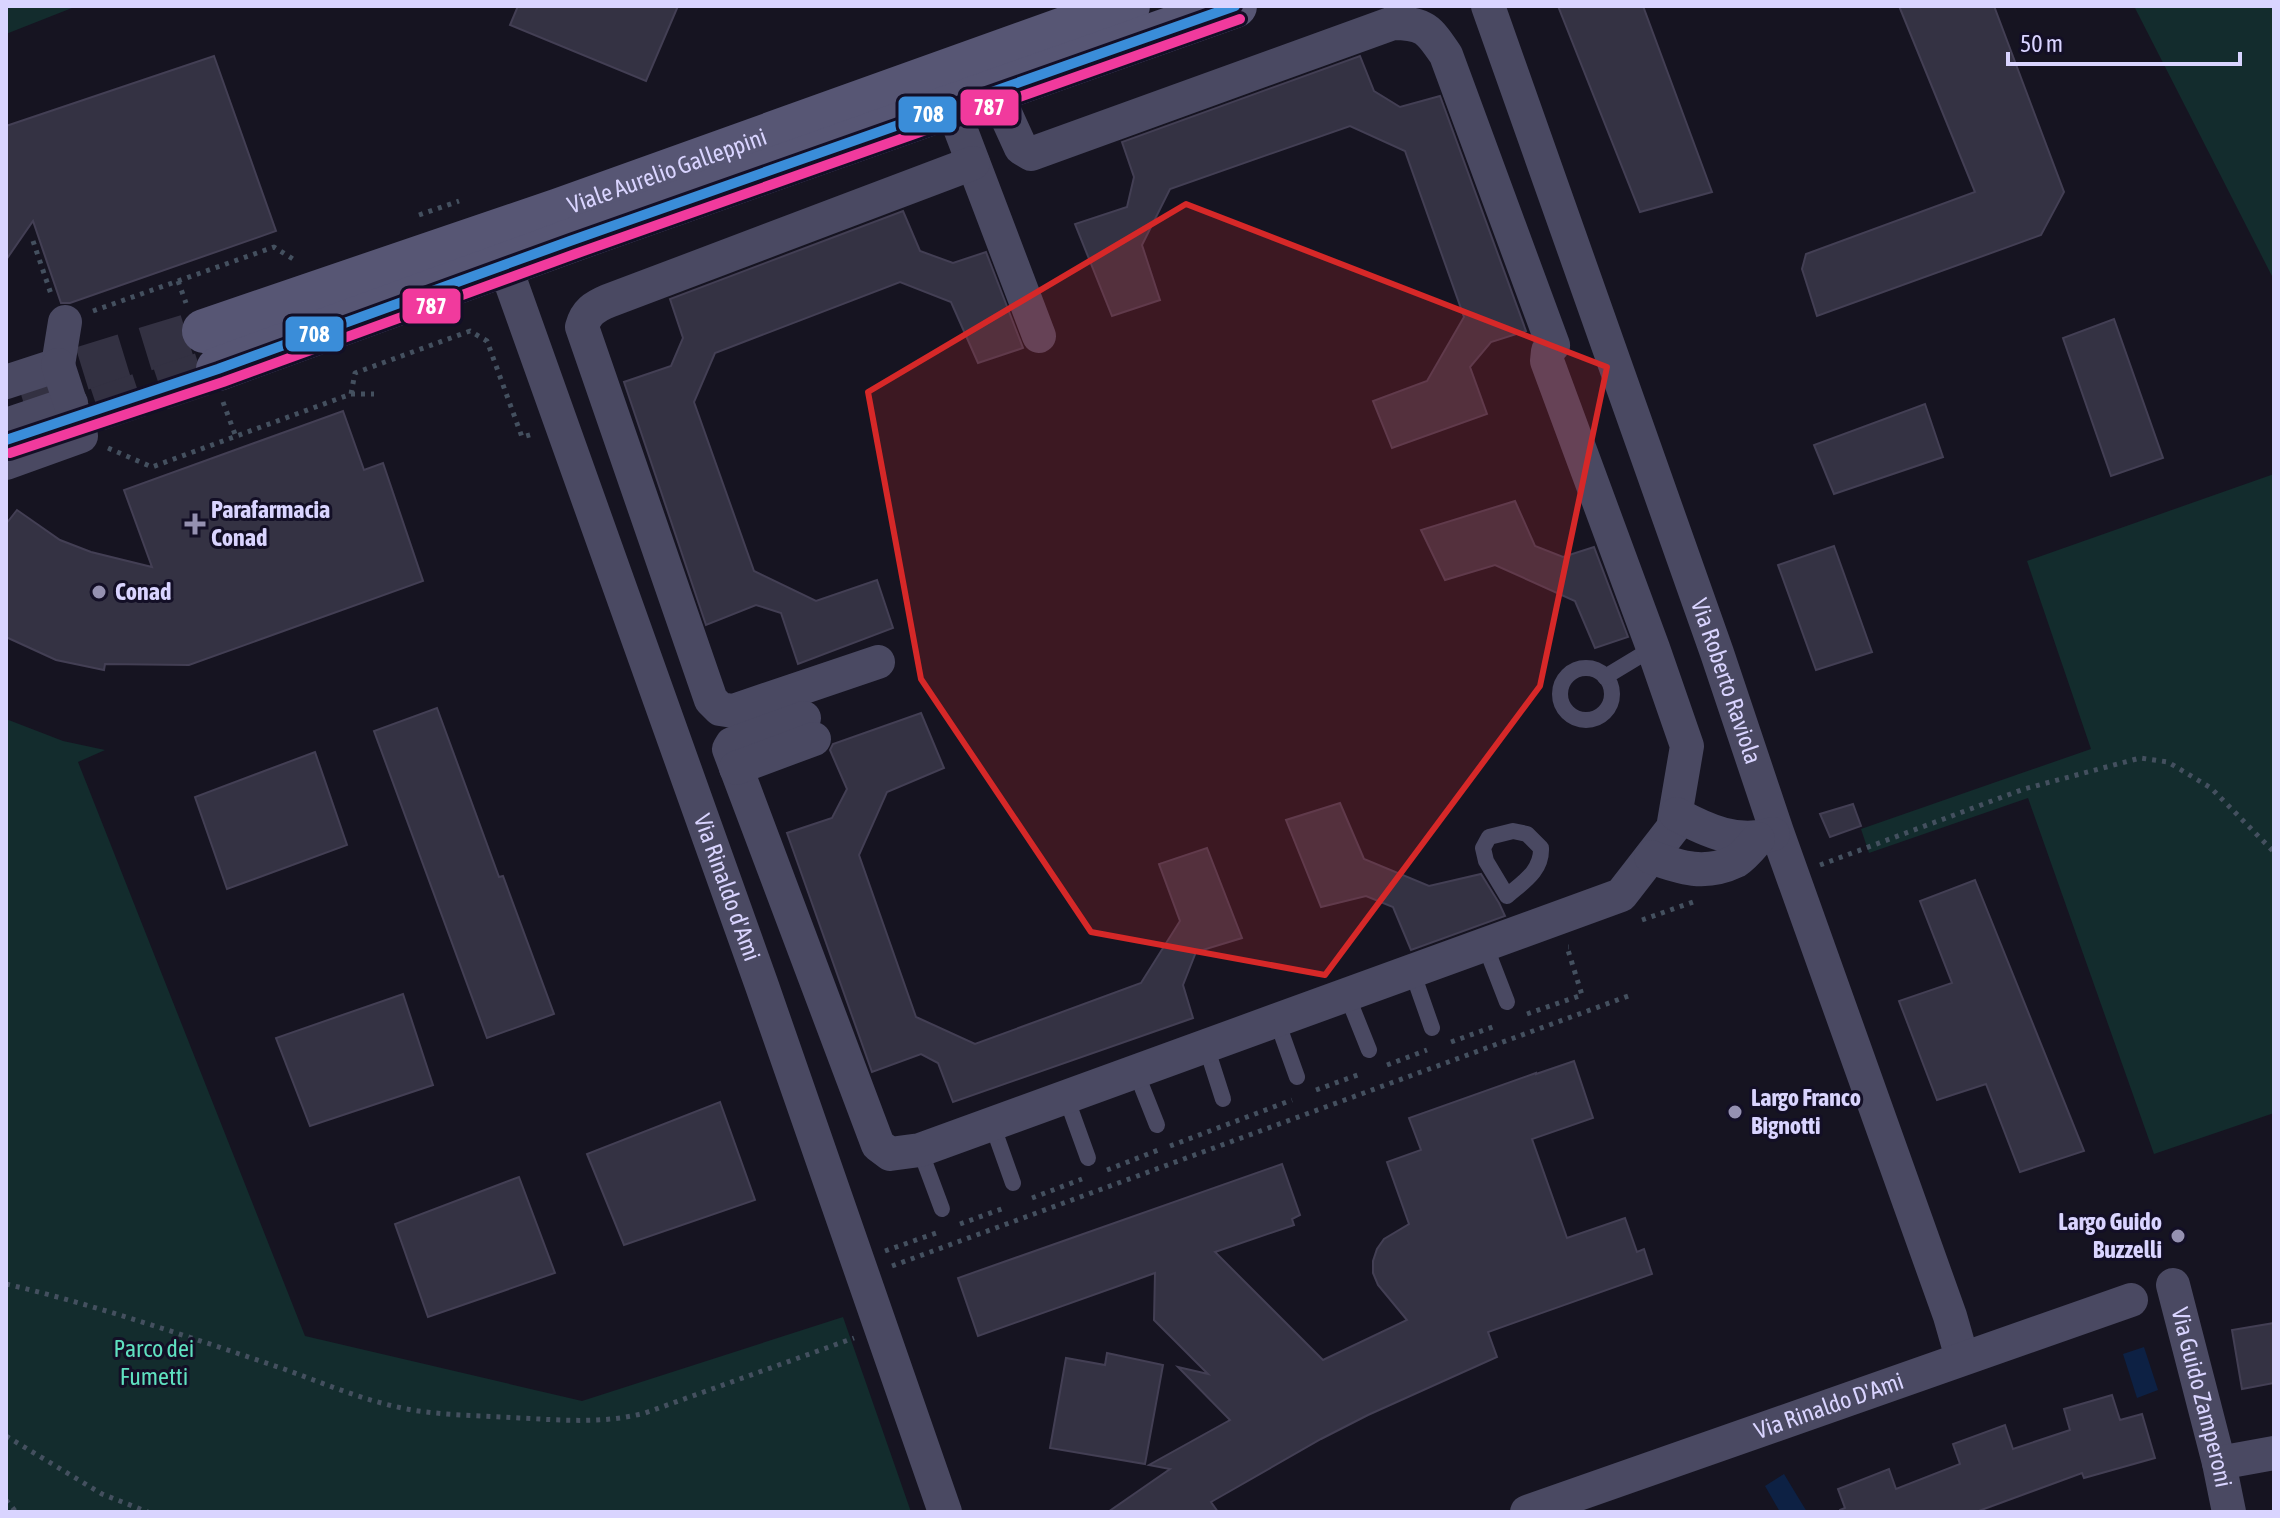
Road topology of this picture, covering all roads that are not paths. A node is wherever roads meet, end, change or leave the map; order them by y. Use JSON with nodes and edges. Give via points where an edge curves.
{"nodes":[{"id":1,"x":1128,"y":6,"type":"edge"},
{"id":2,"x":1235,"y":6,"type":"edge"},
{"id":3,"x":1488,"y":6,"type":"edge"},
{"id":4,"x":995,"y":91,"type":"junction"},
{"id":5,"x":952,"y":107,"type":"junction"},
{"id":6,"x":973,"y":163,"type":"junction"},
{"id":7,"x":505,"y":266,"type":"junction"},
{"id":8,"x":65,"y":322,"type":"road end"},
{"id":9,"x":1039,"y":336,"type":"dead end"},
{"id":10,"x":58,"y":365,"type":"junction"},
{"id":11,"x":6,"y":382,"type":"edge"},
{"id":12,"x":71,"y":403,"type":"junction"},
{"id":13,"x":6,"y":425,"type":"edge"},
{"id":14,"x":6,"y":463,"type":"edge"},
{"id":15,"x":1653,"y":648,"type":"junction"},
{"id":16,"x":878,"y":662,"type":"dead end"},
{"id":17,"x":1605,"y":677,"type":"dead end"},
{"id":18,"x":809,"y":729,"type":"dead end"},
{"id":19,"x":1676,"y":814,"type":"junction"},
{"id":20,"x":1768,"y":836,"type":"junction"},
{"id":21,"x":1651,"y":857,"type":"junction"},
{"id":22,"x":1506,"y":921,"type":"junction"},
{"id":23,"x":1412,"y":971,"type":"junction"},
{"id":24,"x":1347,"y":995,"type":"junction"},
{"id":25,"x":1507,"y":1002,"type":"dead end"},
{"id":26,"x":1277,"y":1021,"type":"junction"},
{"id":27,"x":1432,"y":1028,"type":"dead end"},
{"id":28,"x":1206,"y":1046,"type":"junction"},
{"id":29,"x":1369,"y":1050,"type":"dead end"},
{"id":30,"x":1136,"y":1072,"type":"junction"},
{"id":31,"x":1297,"y":1077,"type":"dead end"},
{"id":32,"x":1066,"y":1097,"type":"junction"},
{"id":33,"x":1223,"y":1099,"type":"dead end"},
{"id":34,"x":992,"y":1124,"type":"junction"},
{"id":35,"x":1157,"y":1125,"type":"dead end"},
{"id":36,"x":920,"y":1150,"type":"junction"},
{"id":37,"x":1088,"y":1158,"type":"dead end"},
{"id":38,"x":1013,"y":1183,"type":"dead end"},
{"id":39,"x":942,"y":1209,"type":"dead end"},
{"id":40,"x":2173,"y":1285,"type":"dead end"},
{"id":41,"x":2131,"y":1300,"type":"dead end"},
{"id":42,"x":1962,"y":1358,"type":"junction"},
{"id":43,"x":2274,"y":1453,"type":"edge"},
{"id":44,"x":2219,"y":1463,"type":"junction"},
{"id":45,"x":945,"y":1512,"type":"edge"},
{"id":46,"x":1527,"y":1512,"type":"edge"},
{"id":47,"x":2229,"y":1512,"type":"edge"}],
"edges":[{"from":1,"to":7,"type":"street","name":"Viale Aurelio Galleppini","via":[[211,350]]},
{"from":2,"to":4,"type":"street","name":"Viale Aurelio Galleppini"},
{"from":3,"to":20,"type":"street","name":"Via Roberto Raviola","via":[[1717,653]]},
{"from":4,"to":5,"type":"street","name":"Viale Aurelio Galleppini"},
{"from":4,"to":15,"type":"street","via":[[1021,148],[1031,154],[1393,23],[1431,31],[1446,55],[1553,345],[1547,361]]},
{"from":5,"to":6,"type":"street"},
{"from":5,"to":7,"type":"street","name":"Viale Aurelio Galleppini"},
{"from":6,"to":9,"type":"street"},
{"from":6,"to":16,"type":"street","via":[[595,306],[582,327],[711,700],[720,709],[733,711]]},
{"from":7,"to":45,"type":"street","name":"Via Rinaldo d'Ami"},
{"from":8,"to":10,"type":"street"},
{"from":10,"to":11,"type":"street"},
{"from":10,"to":12,"type":"street"},
{"from":12,"to":13,"type":"street"},
{"from":12,"to":14,"type":"street","via":[[81,436]]},
{"from":15,"to":17,"type":"lane"},
{"from":15,"to":19,"type":"street","via":[[1687,746]]},
{"from":18,"to":36,"type":"street","via":[[736,768],[878,1145],[890,1154]]},
{"from":19,"to":20,"type":"street","via":[[1730,837]]},
{"from":19,"to":21,"type":"street","via":[[1673,828]]},
{"from":20,"to":21,"type":"street","via":[[1738,860],[1705,871]]},
{"from":20,"to":42,"type":"street","name":"Via Roberto Raviola","via":[[1793,875]]},
{"from":21,"to":22,"type":"street","via":[[1621,895]]},
{"from":22,"to":23,"type":"street"},
{"from":22,"to":25,"type":"lane"},
{"from":23,"to":24,"type":"street"},
{"from":23,"to":27,"type":"lane"},
{"from":24,"to":26,"type":"street"},
{"from":24,"to":29,"type":"lane"},
{"from":26,"to":28,"type":"street"},
{"from":26,"to":31,"type":"lane"},
{"from":28,"to":30,"type":"street"},
{"from":28,"to":33,"type":"lane"},
{"from":30,"to":32,"type":"street"},
{"from":30,"to":35,"type":"lane"},
{"from":32,"to":34,"type":"street"},
{"from":32,"to":37,"type":"lane"},
{"from":34,"to":36,"type":"street"},
{"from":34,"to":38,"type":"lane"},
{"from":36,"to":39,"type":"lane"},
{"from":40,"to":44,"type":"street","name":"Via Guido Zamperoni"},
{"from":41,"to":42,"type":"street","name":"Via Rinaldo D'Ami"},
{"from":42,"to":46,"type":"street","name":"Via Rinaldo D'Ami"},
{"from":43,"to":44,"type":"street"},
{"from":44,"to":47,"type":"street","name":"Via Guido Zamperoni"}]}
